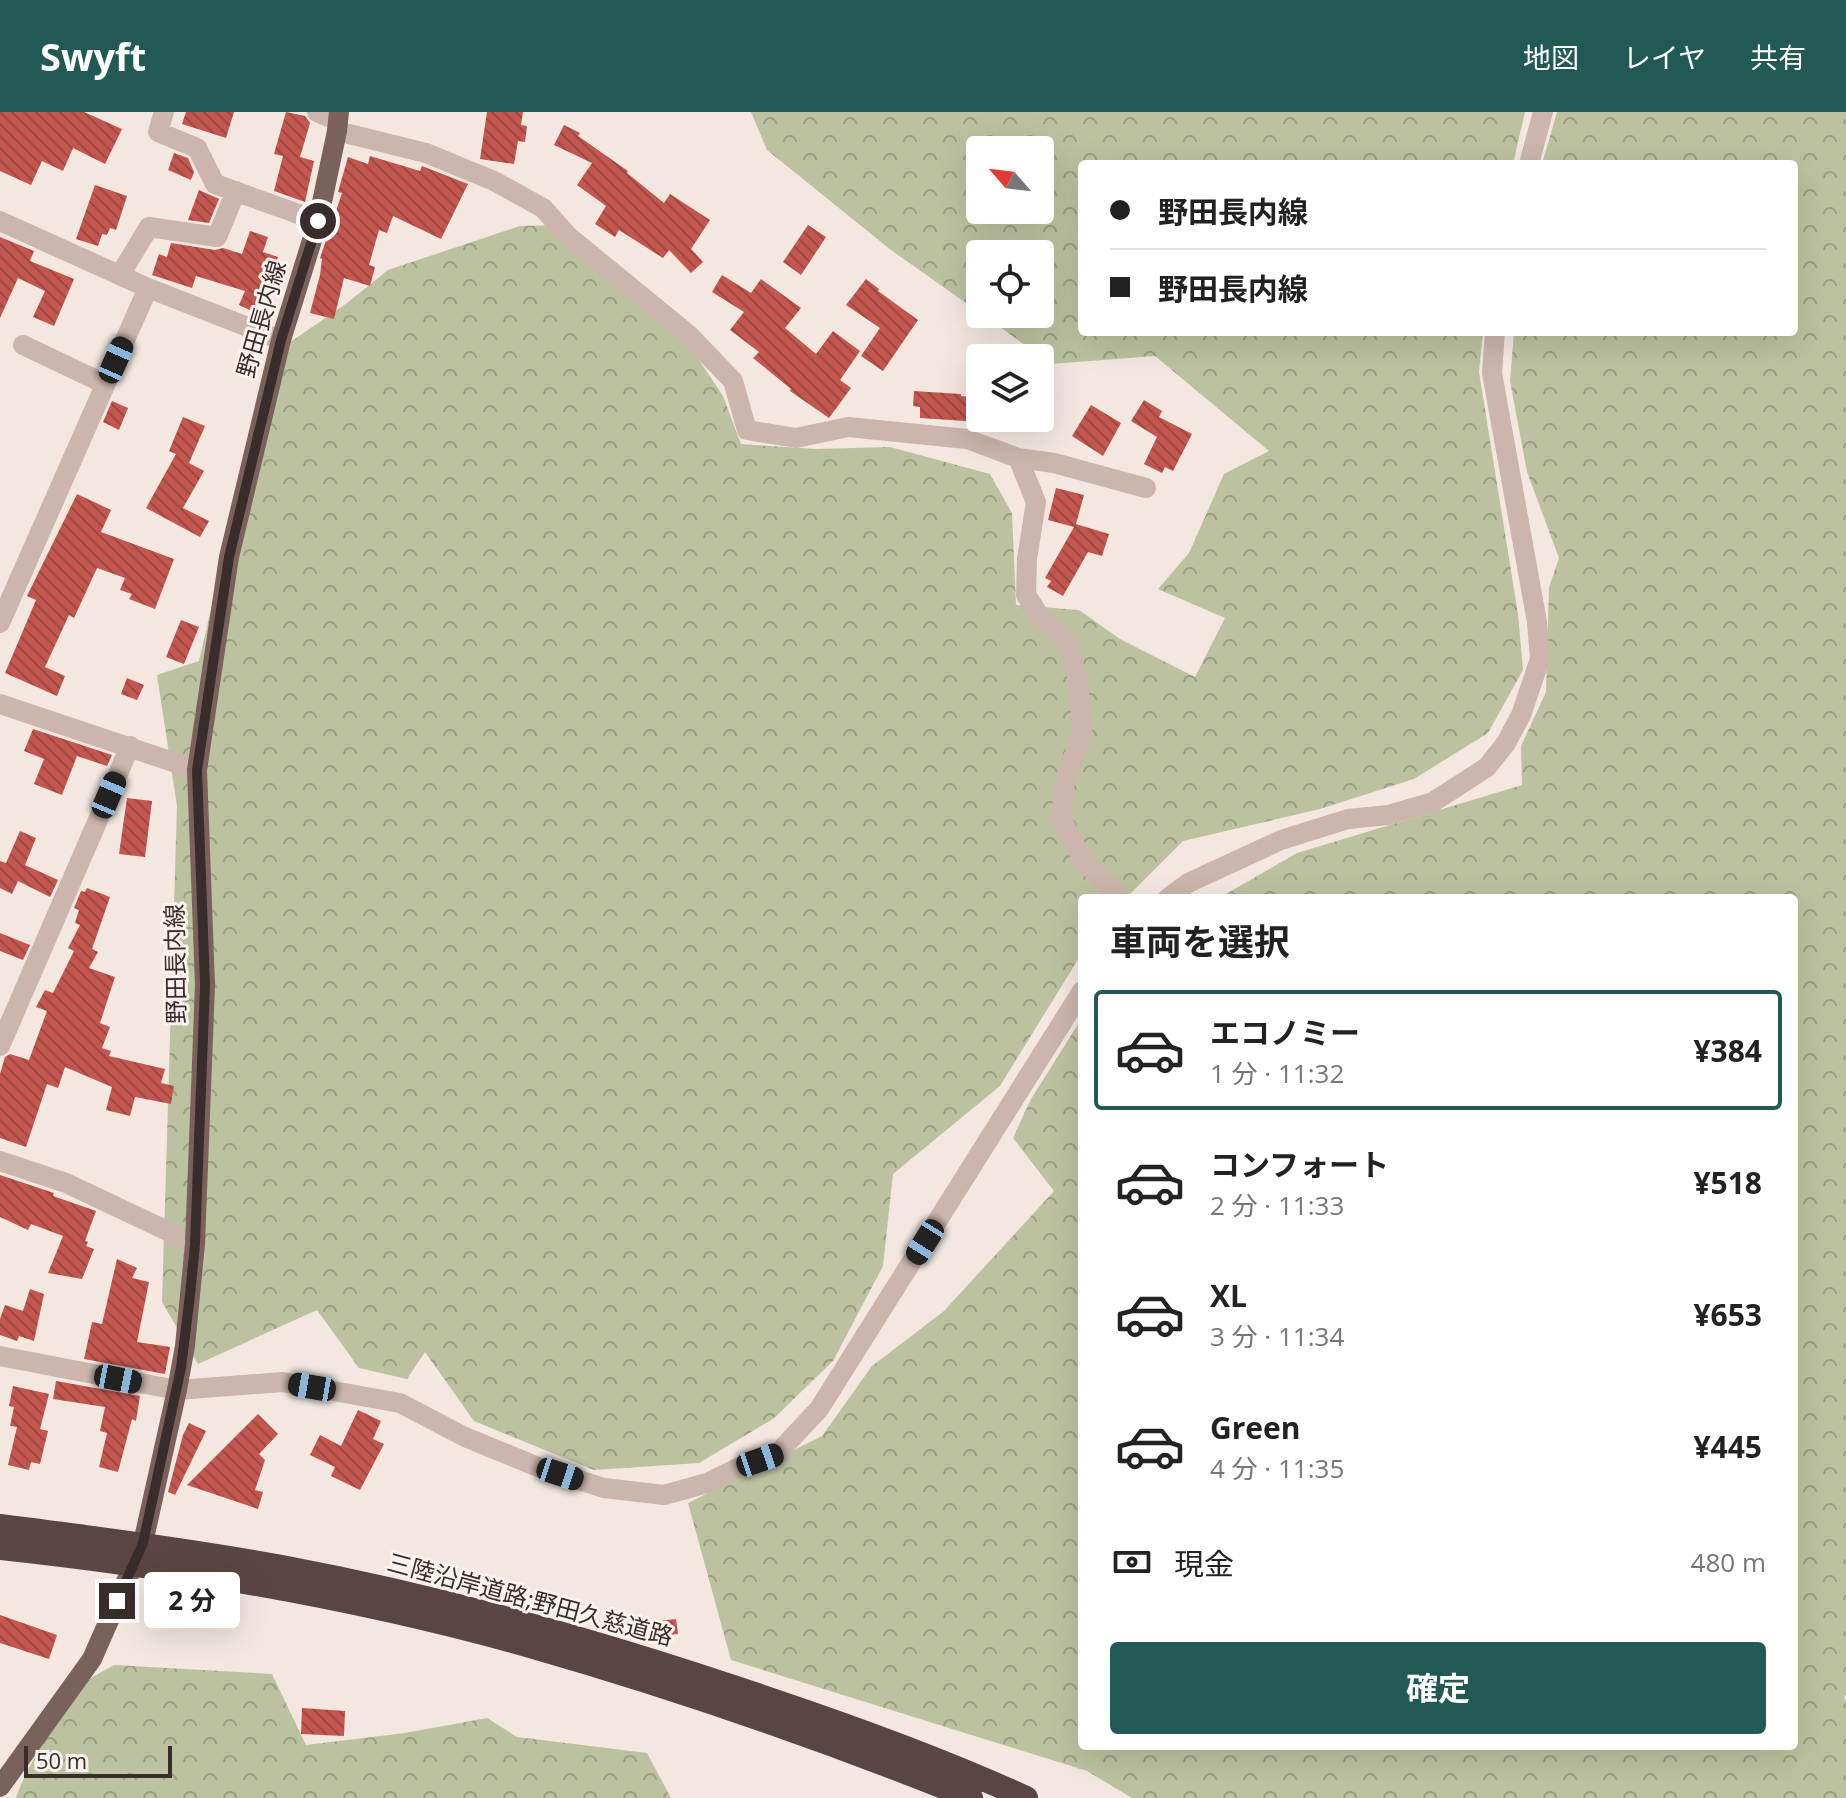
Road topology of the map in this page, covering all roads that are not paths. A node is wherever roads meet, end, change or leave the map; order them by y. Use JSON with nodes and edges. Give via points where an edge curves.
{"nodes":[{"id":1,"x":164,"y":112,"type":"edge"},
{"id":2,"x":317,"y":112,"type":"edge"},
{"id":3,"x":1543,"y":112,"type":"edge"},
{"id":4,"x":338,"y":122,"type":"edge"},
{"id":5,"x":1530,"y":160,"type":"edge"},
{"id":6,"x":236,"y":191,"type":"junction"},
{"id":7,"x":0,"y":221,"type":"edge"},
{"id":8,"x":318,"y":221,"type":"junction"},
{"id":9,"x":120,"y":275,"type":"junction"},
{"id":10,"x":148,"y":288,"type":"junction"},
{"id":11,"x":1495,"y":336,"type":"edge"},
{"id":12,"x":281,"y":340,"type":"junction"},
{"id":13,"x":23,"y":345,"type":"dead end"},
{"id":14,"x":105,"y":384,"type":"junction"},
{"id":15,"x":1018,"y":458,"type":"junction"},
{"id":16,"x":1146,"y":488,"type":"dead end"},
{"id":17,"x":0,"y":623,"type":"edge"},
{"id":18,"x":0,"y":704,"type":"edge"},
{"id":19,"x":130,"y":746,"type":"junction"},
{"id":20,"x":197,"y":770,"type":"junction"},
{"id":21,"x":1116,"y":894,"type":"edge"},
{"id":22,"x":1173,"y":894,"type":"edge"},
{"id":23,"x":1078,"y":997,"type":"edge"},
{"id":24,"x":0,"y":1046,"type":"edge"},
{"id":25,"x":0,"y":1161,"type":"edge"},
{"id":26,"x":195,"y":1244,"type":"junction"},
{"id":27,"x":0,"y":1356,"type":"edge"},
{"id":28,"x":177,"y":1390,"type":"junction"},
{"id":29,"x":0,"y":1526,"type":"edge"},
{"id":30,"x":0,"y":1548,"type":"edge"},
{"id":31,"x":93,"y":1548,"type":"junction"},
{"id":32,"x":166,"y":1559,"type":"junction"},
{"id":33,"x":0,"y":1787,"type":"edge"},
{"id":34,"x":971,"y":1798,"type":"edge"},
{"id":35,"x":1026,"y":1798,"type":"edge"}],
"edges":[{"from":1,"to":6,"type":"street","via":[[158,132],[197,148],[215,184]]},
{"from":2,"to":4,"type":"street"},
{"from":3,"to":5,"type":"street"},
{"from":4,"to":8,"type":"main road","name":"野田長内線"},
{"from":4,"to":15,"type":"street","via":[[494,181],[543,208],[568,236],[689,335],[733,381],[747,430],[796,438],[848,427],[967,439]]},
{"from":6,"to":8,"type":"street"},
{"from":6,"to":9,"type":"street","via":[[217,237],[149,227]]},
{"from":7,"to":9,"type":"street"},
{"from":8,"to":12,"type":"main road","name":"野田長内線"},
{"from":9,"to":10,"type":"street"},
{"from":10,"to":12,"type":"street"},
{"from":10,"to":14,"type":"street"},
{"from":11,"to":22,"type":"street","via":[[1492,373],[1540,659],[1506,743],[1487,767],[1433,802],[1348,819],[1281,840]]},
{"from":12,"to":20,"type":"main road","name":"野田長内線","via":[[229,557]]},
{"from":13,"to":14,"type":"street"},
{"from":14,"to":17,"type":"street"},
{"from":15,"to":16,"type":"street"},
{"from":15,"to":21,"type":"street","via":[[1036,502],[1026,595],[1067,642],[1078,679],[1082,732],[1065,781],[1061,818],[1083,860]]},
{"from":18,"to":19,"type":"street"},
{"from":19,"to":20,"type":"street"},
{"from":19,"to":24,"type":"street"},
{"from":20,"to":26,"type":"main road","name":"野田長内線","via":[[205,985]]},
{"from":23,"to":28,"type":"street","via":[[826,1398],[777,1454],[664,1495],[604,1488],[538,1467],[400,1403],[283,1382]]},
{"from":25,"to":26,"type":"street","via":[[66,1183]]},
{"from":26,"to":28,"type":"main road","name":"野田長内線"},
{"from":27,"to":28,"type":"street"},
{"from":28,"to":33,"type":"main road","name":"野田長内線","via":[[143,1543],[92,1659]]},
{"from":29,"to":31,"type":"highway","name":"三陸沿岸道路;野田久慈道路"},
{"from":30,"to":31,"type":"highway","name":"三陸沿岸道路;野田久慈道路"},
{"from":31,"to":32,"type":"highway","name":"三陸沿岸道路;野田久慈道路"},
{"from":32,"to":34,"type":"highway","name":"三陸沿岸道路;野田久慈道路","via":[[527,1645],[848,1749]]},
{"from":32,"to":35,"type":"highway","name":"三陸沿岸道路;野田久慈道路","via":[[298,1571],[542,1628],[826,1718]]}]}
